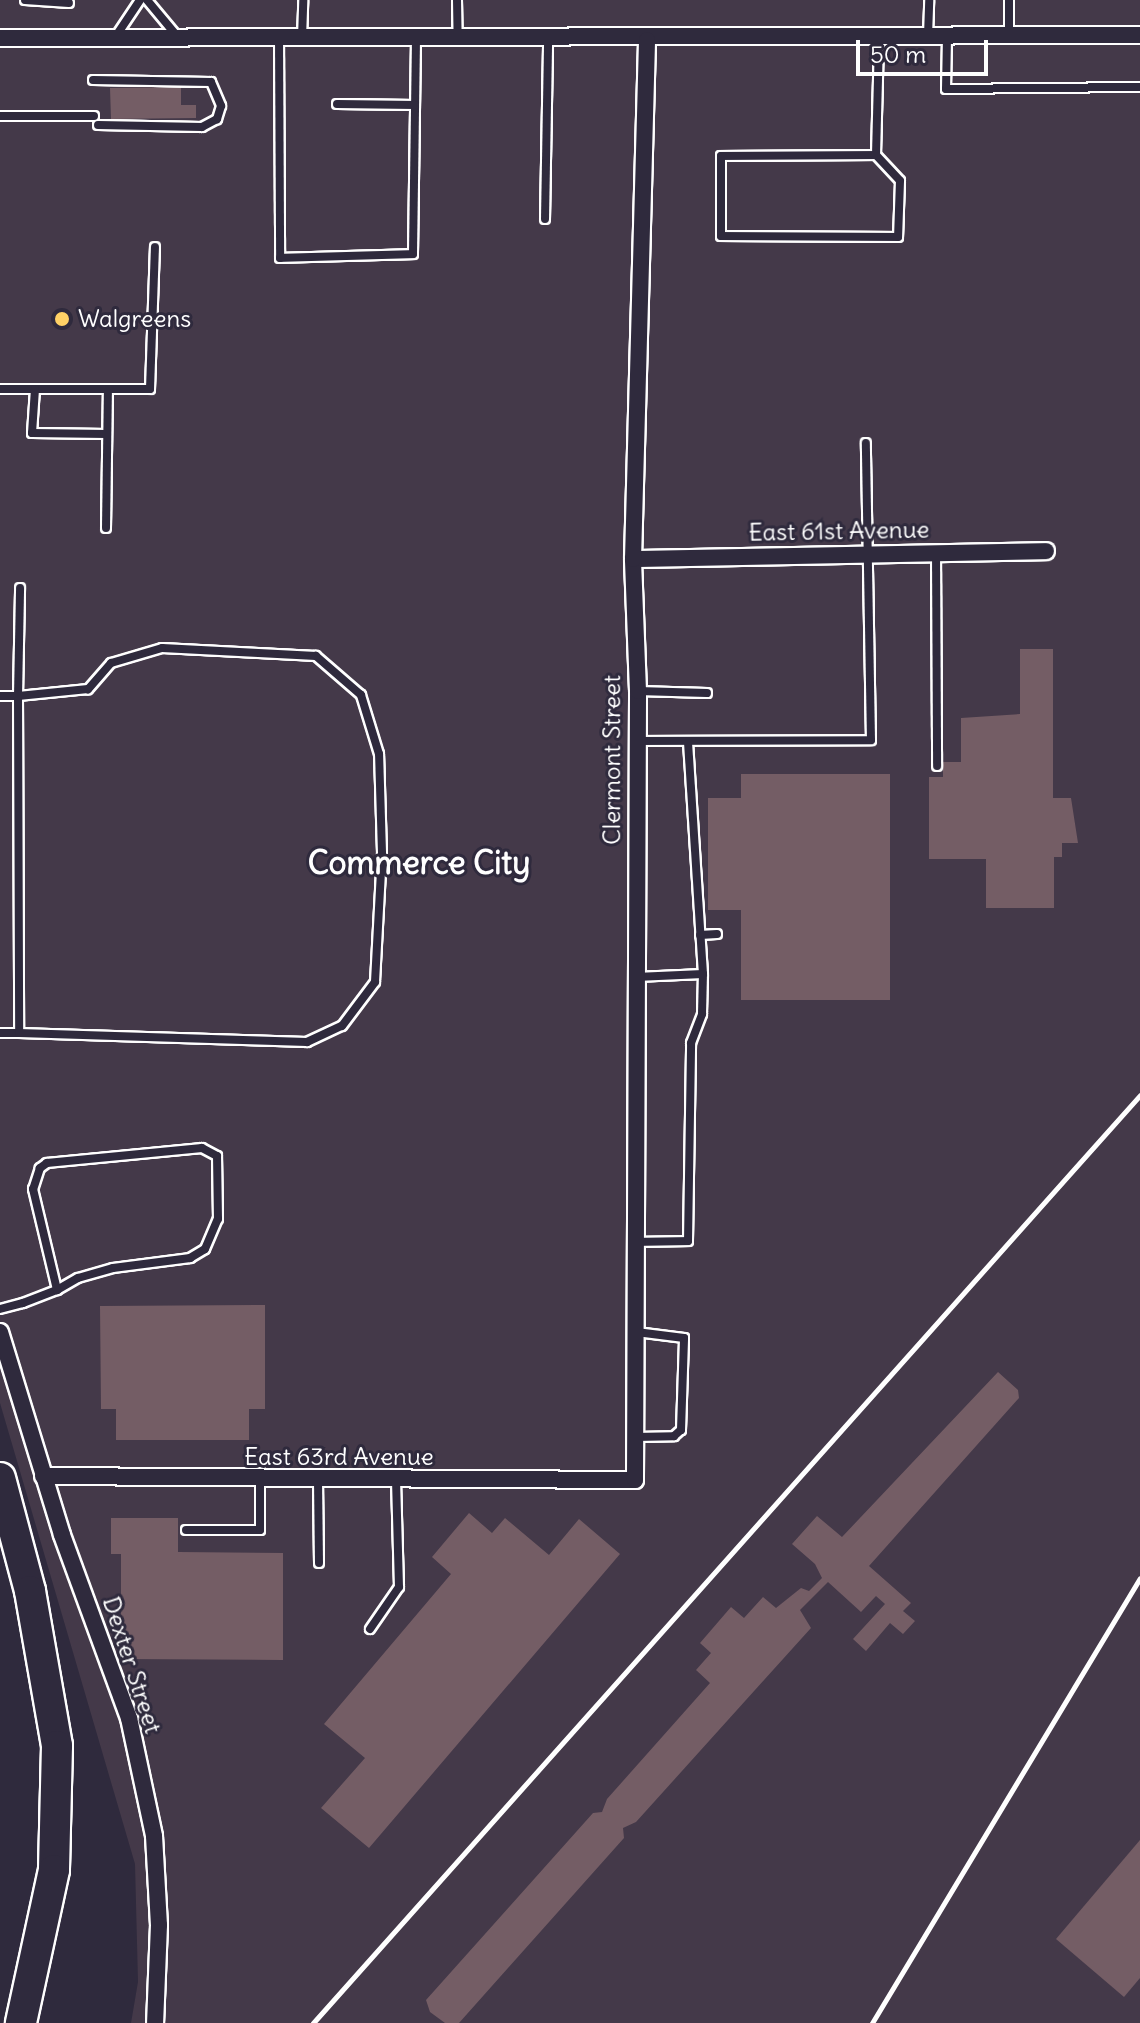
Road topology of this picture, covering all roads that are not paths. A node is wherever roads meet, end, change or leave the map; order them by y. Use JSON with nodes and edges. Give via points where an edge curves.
{"nodes":[{"id":1,"x":25,"y":0,"type":"edge"},
{"id":2,"x":140,"y":0,"type":"edge"},
{"id":3,"x":147,"y":0,"type":"edge"},
{"id":4,"x":303,"y":0,"type":"edge"},
{"id":5,"x":457,"y":0,"type":"edge"},
{"id":6,"x":929,"y":0,"type":"edge"},
{"id":7,"x":1009,"y":0,"type":"edge"},
{"id":8,"x":69,"y":3,"type":"dead end"},
{"id":9,"x":1140,"y":35,"type":"edge"},
{"id":10,"x":1009,"y":36,"type":"junction"},
{"id":11,"x":928,"y":37,"type":"junction"},
{"id":12,"x":947,"y":37,"type":"junction"},
{"id":13,"x":0,"y":38,"type":"edge"},
{"id":14,"x":114,"y":38,"type":"junction"},
{"id":15,"x":879,"y":38,"type":"junction"},
{"id":16,"x":181,"y":39,"type":"junction"},
{"id":17,"x":279,"y":39,"type":"junction"},
{"id":18,"x":302,"y":39,"type":"junction"},
{"id":19,"x":416,"y":39,"type":"junction"},
{"id":20,"x":458,"y":39,"type":"junction"},
{"id":21,"x":548,"y":40,"type":"junction"},
{"id":22,"x":647,"y":40,"type":"junction"},
{"id":23,"x":93,"y":80,"type":"dead end"},
{"id":24,"x":1140,"y":87,"type":"edge"},
{"id":25,"x":337,"y":104,"type":"dead end"},
{"id":26,"x":415,"y":105,"type":"junction"},
{"id":27,"x":0,"y":116,"type":"edge"},
{"id":28,"x":876,"y":155,"type":"junction"},
{"id":29,"x":545,"y":219,"type":"dead end"},
{"id":30,"x":155,"y":247,"type":"dead end"},
{"id":31,"x":0,"y":389,"type":"edge"},
{"id":32,"x":35,"y":389,"type":"junction"},
{"id":33,"x":108,"y":389,"type":"junction"},
{"id":34,"x":107,"y":434,"type":"junction"},
{"id":35,"x":866,"y":443,"type":"dead end"},
{"id":36,"x":106,"y":528,"type":"dead end"},
{"id":37,"x":1046,"y":551,"type":"dead end"},
{"id":38,"x":936,"y":553,"type":"junction"},
{"id":39,"x":867,"y":554,"type":"junction"},
{"id":40,"x":633,"y":559,"type":"junction"},
{"id":41,"x":20,"y":588,"type":"dead end"},
{"id":42,"x":638,"y":691,"type":"junction"},
{"id":43,"x":707,"y":693,"type":"dead end"},
{"id":44,"x":0,"y":696,"type":"edge"},
{"id":45,"x":18,"y":696,"type":"junction"},
{"id":46,"x":637,"y":741,"type":"junction"},
{"id":47,"x":688,"y":741,"type":"junction"},
{"id":48,"x":937,"y":766,"type":"dead end"},
{"id":49,"x":717,"y":934,"type":"dead end"},
{"id":50,"x":700,"y":935,"type":"junction"},
{"id":51,"x":703,"y":974,"type":"junction"},
{"id":52,"x":635,"y":977,"type":"junction"},
{"id":53,"x":0,"y":1033,"type":"edge"},
{"id":54,"x":19,"y":1033,"type":"junction"},
{"id":55,"x":635,"y":1242,"type":"junction"},
{"id":56,"x":57,"y":1290,"type":"junction"},
{"id":57,"x":0,"y":1309,"type":"edge"},
{"id":58,"x":0,"y":1332,"type":"edge"},
{"id":59,"x":635,"y":1332,"type":"junction"},
{"id":60,"x":635,"y":1437,"type":"junction"},
{"id":61,"x":43,"y":1476,"type":"junction"},
{"id":62,"x":0,"y":1478,"type":"edge"},
{"id":63,"x":635,"y":1480,"type":"joint"},
{"id":64,"x":260,"y":1481,"type":"junction"},
{"id":65,"x":318,"y":1481,"type":"junction"},
{"id":66,"x":396,"y":1481,"type":"junction"},
{"id":67,"x":186,"y":1530,"type":"dead end"},
{"id":68,"x":319,"y":1563,"type":"dead end"},
{"id":69,"x":370,"y":1629,"type":"dead end"},
{"id":70,"x":21,"y":2023,"type":"edge"},
{"id":71,"x":155,"y":2023,"type":"edge"}],
"edges":[{"from":1,"to":8,"type":"lane"},
{"from":2,"to":14,"type":"lane"},
{"from":3,"to":16,"type":"lane"},
{"from":4,"to":18,"type":"lane"},
{"from":5,"to":20,"type":"lane"},
{"from":6,"to":11,"type":"lane"},
{"from":7,"to":10,"type":"lane"},
{"from":9,"to":10,"type":"street"},
{"from":10,"to":12,"type":"street"},
{"from":11,"to":12,"type":"street"},
{"from":11,"to":15,"type":"street"},
{"from":12,"to":24,"type":"lane","via":[[946,89]]},
{"from":13,"to":14,"type":"street"},
{"from":14,"to":16,"type":"street"},
{"from":15,"to":22,"type":"street"},
{"from":15,"to":28,"type":"lane"},
{"from":16,"to":17,"type":"street"},
{"from":17,"to":18,"type":"street"},
{"from":17,"to":26,"type":"lane","via":[[280,258],[413,254]]},
{"from":18,"to":19,"type":"street"},
{"from":19,"to":20,"type":"street"},
{"from":19,"to":26,"type":"lane"},
{"from":20,"to":21,"type":"street"},
{"from":21,"to":22,"type":"street"},
{"from":21,"to":29,"type":"lane"},
{"from":22,"to":40,"type":"street","name":"Clermont Street"},
{"from":23,"to":27,"type":"lane","via":[[211,82],[221,106],[217,119],[202,127]]},
{"from":25,"to":26,"type":"lane"},
{"from":28,"to":28,"type":"lane","via":[[721,156],[721,236],[898,237],[900,181]]},
{"from":30,"to":33,"type":"lane","via":[[150,389]]},
{"from":31,"to":32,"type":"lane"},
{"from":32,"to":33,"type":"lane"},
{"from":32,"to":34,"type":"lane","via":[[32,433]]},
{"from":33,"to":34,"type":"lane"},
{"from":34,"to":36,"type":"lane"},
{"from":35,"to":39,"type":"lane"},
{"from":37,"to":38,"type":"street","name":"East 61st Avenue"},
{"from":38,"to":39,"type":"street","name":"East 61st Avenue"},
{"from":38,"to":48,"type":"lane"},
{"from":39,"to":40,"type":"street","name":"East 61st Avenue"},
{"from":39,"to":47,"type":"lane","via":[[871,740]]},
{"from":40,"to":42,"type":"street","name":"Clermont Street"},
{"from":41,"to":45,"type":"lane"},
{"from":42,"to":43,"type":"lane"},
{"from":42,"to":46,"type":"street","name":"Clermont Street"},
{"from":44,"to":45,"type":"lane"},
{"from":45,"to":54,"type":"lane"},
{"from":45,"to":54,"type":"lane","via":[[88,689],[111,663],[162,648],[316,656],[361,695],[379,754],[382,853],[375,982],[342,1026],[307,1042]]},
{"from":46,"to":47,"type":"lane"},
{"from":46,"to":52,"type":"street","name":"Clermont Street"},
{"from":47,"to":50,"type":"lane"},
{"from":49,"to":50,"type":"lane"},
{"from":50,"to":51,"type":"lane"},
{"from":51,"to":52,"type":"lane"},
{"from":51,"to":55,"type":"lane","via":[[702,1014],[691,1043],[688,1241]]},
{"from":52,"to":55,"type":"street","name":"Clermont Street"},
{"from":53,"to":54,"type":"lane"},
{"from":55,"to":59,"type":"street","name":"Clermont Street"},
{"from":56,"to":56,"type":"lane","via":[[113,1268],[190,1258],[205,1249],[218,1219],[217,1156],[202,1148],[47,1163],[40,1168],[33,1189]]},
{"from":56,"to":57,"type":"lane"},
{"from":58,"to":61,"type":"street","name":"Dexter Street"},
{"from":59,"to":60,"type":"street","name":"Clermont Street"},
{"from":59,"to":60,"type":"lane","via":[[684,1338],[683,1423],[674,1436]]},
{"from":60,"to":63,"type":"street","name":"Clermont Street"},
{"from":61,"to":64,"type":"street","name":"East 63rd Avenue"},
{"from":61,"to":71,"type":"street","name":"Dexter Street","via":[[129,1718],[154,1836],[159,1925]]},
{"from":62,"to":70,"type":"highway","via":[[30,1591],[57,1746],[54,1870]]},
{"from":63,"to":66,"type":"street","name":"East 63rd Avenue"},
{"from":64,"to":65,"type":"street","name":"East 63rd Avenue"},
{"from":64,"to":67,"type":"lane","via":[[260,1530]]},
{"from":65,"to":66,"type":"street","name":"East 63rd Avenue"},
{"from":65,"to":68,"type":"lane"},
{"from":66,"to":69,"type":"lane","via":[[399,1587]]}]}
